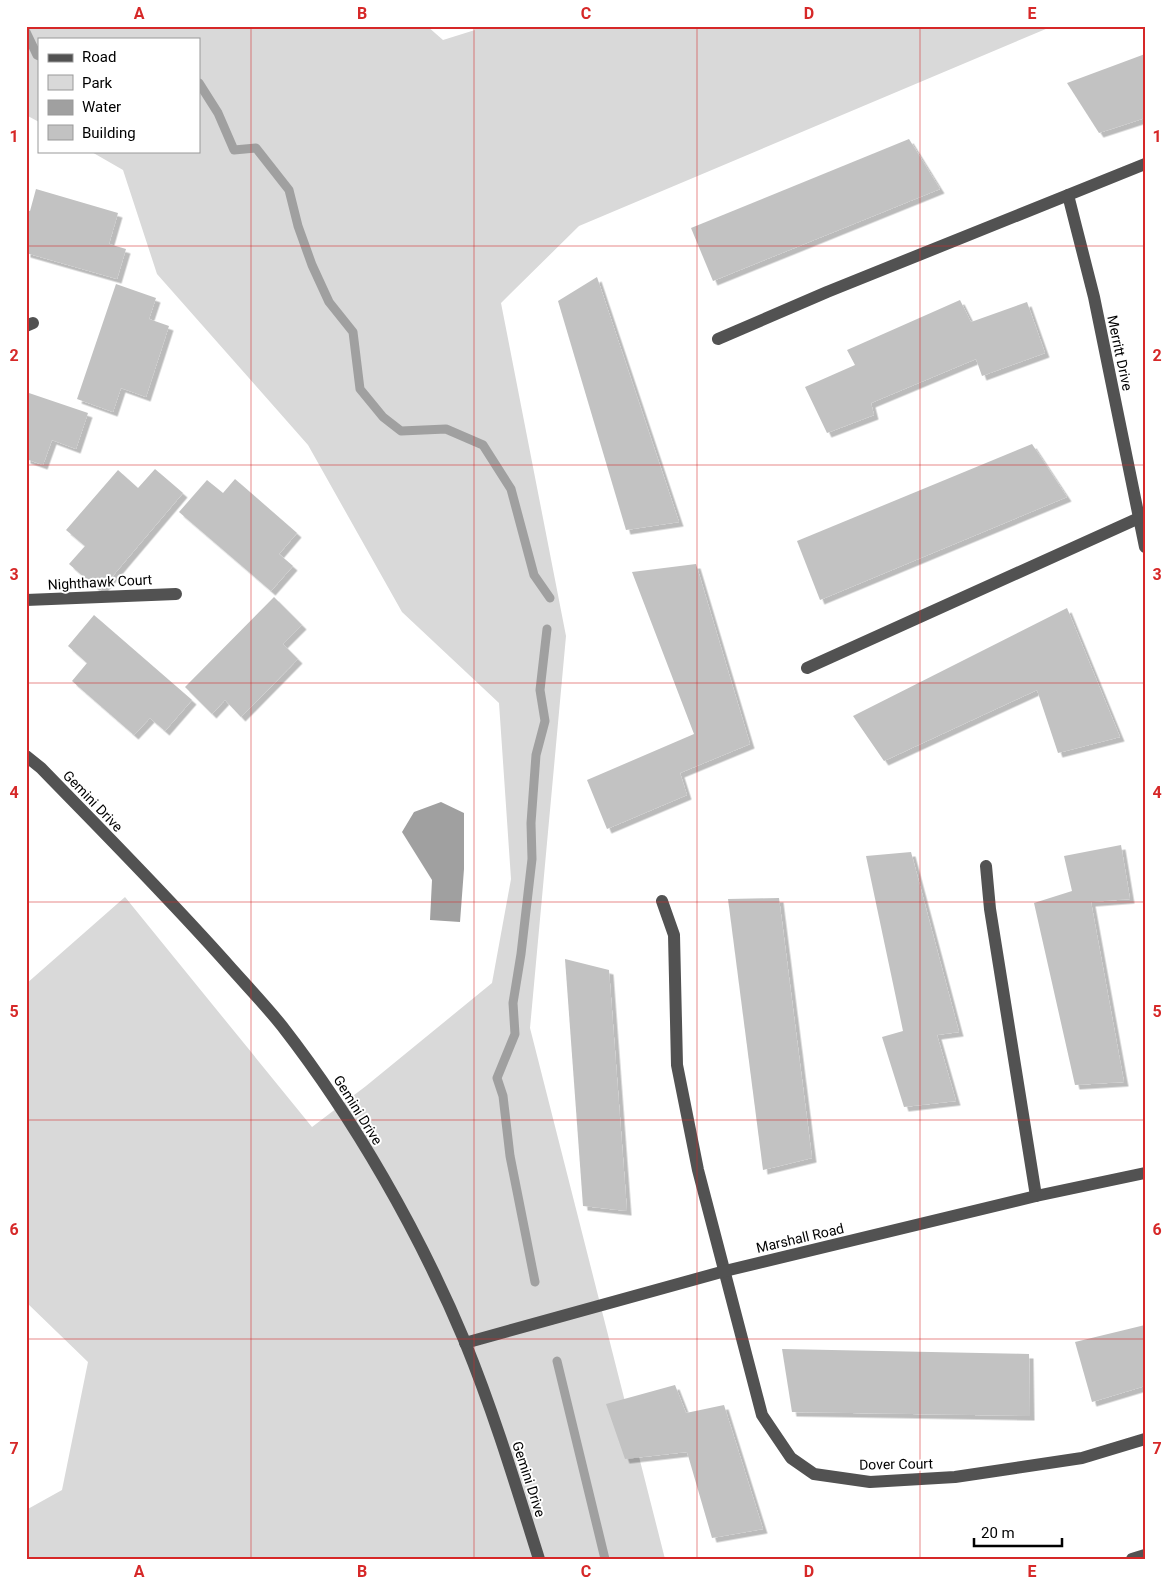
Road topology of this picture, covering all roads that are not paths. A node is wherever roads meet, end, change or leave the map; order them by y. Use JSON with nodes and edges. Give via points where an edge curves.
{"nodes":[{"id":1,"x":1145,"y":164,"type":"edge"},
{"id":2,"x":1068,"y":195,"type":"junction"},
{"id":3,"x":718,"y":338,"type":"dead end"},
{"id":4,"x":1139,"y":518,"type":"junction"},
{"id":5,"x":1145,"y":547,"type":"edge"},
{"id":6,"x":176,"y":594,"type":"dead end"},
{"id":7,"x":26,"y":600,"type":"edge"},
{"id":8,"x":807,"y":668,"type":"dead end"},
{"id":9,"x":26,"y":756,"type":"edge"},
{"id":10,"x":986,"y":866,"type":"dead end"},
{"id":11,"x":662,"y":901,"type":"dead end"},
{"id":12,"x":1145,"y":1173,"type":"edge"},
{"id":13,"x":1036,"y":1196,"type":"junction"},
{"id":14,"x":725,"y":1271,"type":"junction"},
{"id":15,"x":465,"y":1343,"type":"junction"},
{"id":16,"x":1145,"y":1440,"type":"edge"},
{"id":17,"x":1145,"y":1555,"type":"edge"},
{"id":18,"x":539,"y":1559,"type":"edge"},
{"id":19,"x":1132,"y":1559,"type":"edge"}],
"edges":[{"from":1,"to":2,"type":"street"},
{"from":2,"to":3,"type":"street"},
{"from":2,"to":4,"type":"street","name":"Merritt Drive","via":[[1094,297]]},
{"from":4,"to":5,"type":"street","name":"Merritt Drive"},
{"from":4,"to":8,"type":"street"},
{"from":6,"to":7,"type":"street","name":"Nighthawk Court"},
{"from":9,"to":15,"type":"street","name":"Gemini Drive","via":[[191,922],[280,1024],[351,1126],[390,1192],[427,1258]]},
{"from":10,"to":13,"type":"street","via":[[991,919]]},
{"from":11,"to":14,"type":"street","name":"Dover Court","via":[[674,936],[677,1065],[698,1170]]},
{"from":12,"to":13,"type":"street","name":"Marshall Road"},
{"from":13,"to":14,"type":"street","name":"Marshall Road"},
{"from":14,"to":15,"type":"street","name":"Marshall Road"},
{"from":14,"to":16,"type":"street","name":"Dover Court","via":[[762,1415],[791,1458],[814,1474],[870,1482],[955,1477],[1082,1458]]},
{"from":15,"to":18,"type":"street","name":"Gemini Drive","via":[[502,1443]]},
{"from":17,"to":19,"type":"street"}]}
